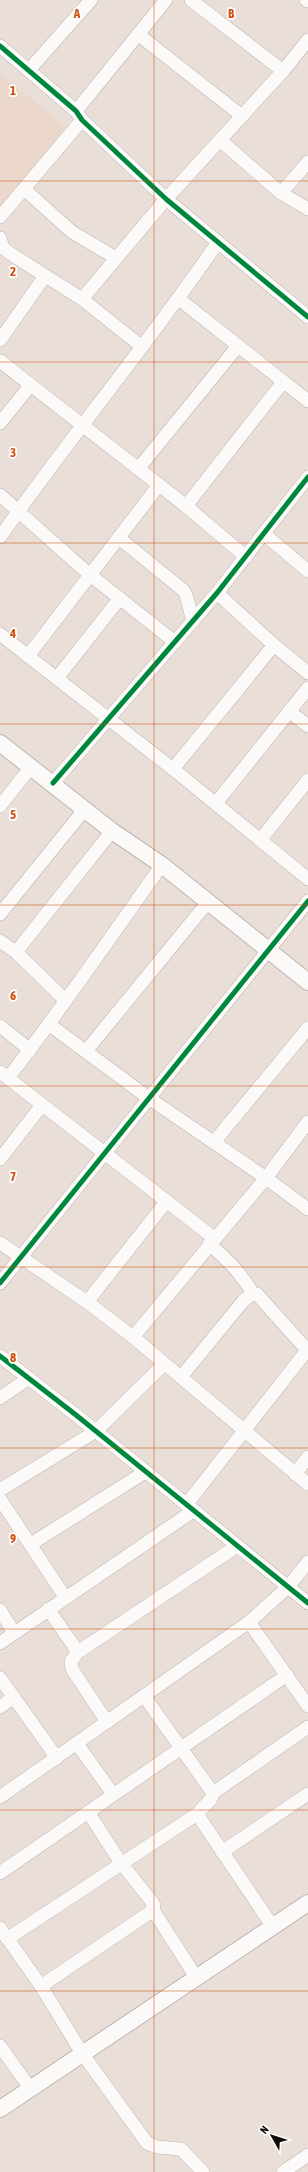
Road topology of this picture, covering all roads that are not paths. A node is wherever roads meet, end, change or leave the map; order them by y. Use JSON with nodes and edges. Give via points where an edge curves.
{"nodes":[{"id":1,"x":91,"y":0,"type":"edge"},
{"id":2,"x":166,"y":0,"type":"edge"},
{"id":3,"x":191,"y":0,"type":"edge"},
{"id":4,"x":139,"y":35,"type":"junction"},
{"id":5,"x":308,"y":40,"type":"edge"},
{"id":6,"x":0,"y":46,"type":"edge"},
{"id":7,"x":28,"y":70,"type":"junction"},
{"id":8,"x":283,"y":71,"type":"junction"},
{"id":9,"x":79,"y":116,"type":"junction"},
{"id":10,"x":242,"y":116,"type":"junction"},
{"id":11,"x":220,"y":140,"type":"junction"},
{"id":12,"x":308,"y":162,"type":"edge"},
{"id":13,"x":24,"y":189,"type":"junction"},
{"id":14,"x":281,"y":193,"type":"junction"},
{"id":15,"x":166,"y":199,"type":"junction"},
{"id":16,"x":308,"y":209,"type":"edge"},
{"id":17,"x":0,"y":217,"type":"edge"},
{"id":18,"x":0,"y":238,"type":"edge"},
{"id":19,"x":218,"y":242,"type":"junction"},
{"id":20,"x":116,"y":258,"type":"junction"},
{"id":21,"x":45,"y":276,"type":"junction"},
{"id":22,"x":82,"y":299,"type":"junction"},
{"id":23,"x":179,"y":299,"type":"junction"},
{"id":24,"x":308,"y":317,"type":"edge"},
{"id":25,"x":0,"y":340,"type":"edge"},
{"id":26,"x":141,"y":346,"type":"junction"},
{"id":27,"x":238,"y":346,"type":"junction"},
{"id":28,"x":0,"y":362,"type":"edge"},
{"id":29,"x":284,"y":382,"type":"junction"},
{"id":30,"x":30,"y":386,"type":"junction"},
{"id":31,"x":308,"y":401,"type":"edge"},
{"id":32,"x":0,"y":423,"type":"edge"},
{"id":33,"x":82,"y":426,"type":"junction"},
{"id":34,"x":138,"y":469,"type":"junction"},
{"id":35,"x":308,"y":477,"type":"edge"},
{"id":36,"x":159,"y":485,"type":"junction"},
{"id":37,"x":0,"y":495,"type":"edge"},
{"id":38,"x":186,"y":506,"type":"junction"},
{"id":39,"x":18,"y":510,"type":"junction"},
{"id":40,"x":264,"y":534,"type":"junction"},
{"id":41,"x":0,"y":537,"type":"edge"},
{"id":42,"x":119,"y":538,"type":"junction"},
{"id":43,"x":246,"y":557,"type":"junction"},
{"id":44,"x":308,"y":571,"type":"edge"},
{"id":45,"x":90,"y":575,"type":"junction"},
{"id":46,"x":216,"y":593,"type":"junction"},
{"id":47,"x":120,"y":598,"type":"junction"},
{"id":48,"x":193,"y":621,"type":"junction"},
{"id":49,"x":0,"y":634,"type":"edge"},
{"id":50,"x":175,"y":642,"type":"junction"},
{"id":51,"x":274,"y":644,"type":"junction"},
{"id":52,"x":28,"y":656,"type":"junction"},
{"id":53,"x":308,"y":673,"type":"edge"},
{"id":54,"x":57,"y":678,"type":"junction"},
{"id":55,"x":308,"y":688,"type":"edge"},
{"id":56,"x":289,"y":711,"type":"junction"},
{"id":57,"x":110,"y":720,"type":"junction"},
{"id":58,"x":308,"y":726,"type":"edge"},
{"id":59,"x":0,"y":743,"type":"edge"},
{"id":60,"x":30,"y":768,"type":"junction"},
{"id":61,"x":173,"y":769,"type":"junction"},
{"id":62,"x":308,"y":780,"type":"edge"},
{"id":63,"x":53,"y":783,"type":"junction"},
{"id":64,"x":216,"y":804,"type":"junction"},
{"id":65,"x":0,"y":806,"type":"edge"},
{"id":66,"x":84,"y":810,"type":"junction"},
{"id":67,"x":112,"y":832,"type":"junction"},
{"id":68,"x":261,"y":839,"type":"junction"},
{"id":69,"x":162,"y":865,"type":"junction"},
{"id":70,"x":308,"y":879,"type":"edge"},
{"id":71,"x":308,"y":901,"type":"edge"},
{"id":72,"x":208,"y":902,"type":"junction"},
{"id":73,"x":0,"y":914,"type":"edge"},
{"id":74,"x":0,"y":941,"type":"edge"},
{"id":75,"x":268,"y":950,"type":"junction"},
{"id":76,"x":16,"y":952,"type":"junction"},
{"id":77,"x":308,"y":982,"type":"edge"},
{"id":78,"x":65,"y":1000,"type":"junction"},
{"id":79,"x":50,"y":1024,"type":"junction"},
{"id":80,"x":0,"y":1026,"type":"edge"},
{"id":81,"x":308,"y":1028,"type":"edge"},
{"id":82,"x":30,"y":1050,"type":"junction"},
{"id":83,"x":86,"y":1051,"type":"junction"},
{"id":84,"x":4,"y":1075,"type":"edge"},
{"id":85,"x":150,"y":1099,"type":"junction"},
{"id":86,"x":42,"y":1106,"type":"junction"},
{"id":87,"x":308,"y":1122,"type":"edge"},
{"id":88,"x":214,"y":1142,"type":"junction"},
{"id":89,"x":105,"y":1155,"type":"junction"},
{"id":90,"x":0,"y":1159,"type":"edge"},
{"id":91,"x":266,"y":1178,"type":"junction"},
{"id":92,"x":166,"y":1202,"type":"junction"},
{"id":93,"x":308,"y":1209,"type":"edge"},
{"id":94,"x":212,"y":1241,"type":"junction"},
{"id":95,"x":0,"y":1244,"type":"edge"},
{"id":96,"x":20,"y":1258,"type":"junction"},
{"id":97,"x":0,"y":1283,"type":"edge"},
{"id":98,"x":253,"y":1294,"type":"junction"},
{"id":99,"x":87,"y":1302,"type":"junction"},
{"id":100,"x":133,"y":1337,"type":"junction"},
{"id":101,"x":308,"y":1349,"type":"edge"},
{"id":102,"x":0,"y":1356,"type":"edge"},
{"id":103,"x":164,"y":1364,"type":"junction"},
{"id":104,"x":180,"y":1377,"type":"junction"},
{"id":105,"x":29,"y":1378,"type":"junction"},
{"id":106,"x":0,"y":1398,"type":"edge"},
{"id":107,"x":96,"y":1431,"type":"junction"},
{"id":108,"x":244,"y":1432,"type":"junction"},
{"id":109,"x":308,"y":1457,"type":"edge"},
{"id":110,"x":145,"y":1472,"type":"junction"},
{"id":111,"x":295,"y":1474,"type":"junction"},
{"id":112,"x":308,"y":1484,"type":"edge"},
{"id":113,"x":0,"y":1490,"type":"edge"},
{"id":114,"x":0,"y":1499,"type":"edge"},
{"id":115,"x":189,"y":1508,"type":"junction"},
{"id":116,"x":31,"y":1544,"type":"junction"},
{"id":117,"x":237,"y":1546,"type":"junction"},
{"id":118,"x":308,"y":1562,"type":"edge"},
{"id":119,"x":288,"y":1587,"type":"junction"},
{"id":120,"x":65,"y":1597,"type":"junction"},
{"id":121,"x":308,"y":1603,"type":"edge"},
{"id":122,"x":48,"y":1609,"type":"junction"},
{"id":123,"x":0,"y":1610,"type":"edge"},
{"id":124,"x":249,"y":1622,"type":"junction"},
{"id":125,"x":14,"y":1633,"type":"junction"},
{"id":126,"x":0,"y":1643,"type":"edge"},
{"id":127,"x":78,"y":1652,"type":"junction"},
{"id":128,"x":287,"y":1675,"type":"junction"},
{"id":129,"x":0,"y":1678,"type":"edge"},
{"id":130,"x":304,"y":1692,"type":"edge"},
{"id":131,"x":144,"y":1696,"type":"junction"},
{"id":132,"x":14,"y":1697,"type":"junction"},
{"id":133,"x":308,"y":1706,"type":"edge"},
{"id":134,"x":0,"y":1708,"type":"edge"},
{"id":135,"x":108,"y":1722,"type":"junction"},
{"id":136,"x":308,"y":1727,"type":"edge"},
{"id":137,"x":76,"y":1744,"type":"junction"},
{"id":138,"x":180,"y":1747,"type":"junction"},
{"id":139,"x":57,"y":1758,"type":"junction"},
{"id":140,"x":213,"y":1793,"type":"junction"},
{"id":141,"x":113,"y":1794,"type":"junction"},
{"id":142,"x":308,"y":1794,"type":"edge"},
{"id":143,"x":0,"y":1797,"type":"edge"},
{"id":144,"x":88,"y":1812,"type":"junction"},
{"id":145,"x":197,"y":1814,"type":"junction"},
{"id":146,"x":222,"y":1852,"type":"junction"},
{"id":147,"x":121,"y":1862,"type":"junction"},
{"id":148,"x":0,"y":1874,"type":"edge"},
{"id":149,"x":308,"y":1903,"type":"edge"},
{"id":150,"x":152,"y":1910,"type":"junction"},
{"id":151,"x":273,"y":1927,"type":"junction"},
{"id":152,"x":3,"y":1933,"type":"edge"},
{"id":153,"x":196,"y":1978,"type":"junction"},
{"id":154,"x":41,"y":1986,"type":"junction"},
{"id":155,"x":0,"y":2046,"type":"edge"},
{"id":156,"x":82,"y":2053,"type":"junction"},
{"id":157,"x":30,"y":2088,"type":"junction"},
{"id":158,"x":0,"y":2109,"type":"edge"},
{"id":159,"x":308,"y":2155,"type":"edge"},
{"id":160,"x":202,"y":2172,"type":"edge"},
{"id":161,"x":283,"y":2172,"type":"edge"}],
"edges":[{"from":1,"to":7,"type":"street"},
{"from":2,"to":4,"type":"street"},
{"from":3,"to":8,"type":"street"},
{"from":4,"to":9,"type":"street"},
{"from":4,"to":10,"type":"street"},
{"from":5,"to":8,"type":"street"},
{"from":6,"to":7,"type":"street"},
{"from":7,"to":9,"type":"street"},
{"from":8,"to":10,"type":"street"},
{"from":9,"to":13,"type":"street"},
{"from":9,"to":15,"type":"street"},
{"from":10,"to":11,"type":"street"},
{"from":11,"to":14,"type":"street"},
{"from":11,"to":15,"type":"street"},
{"from":12,"to":14,"type":"street"},
{"from":13,"to":17,"type":"street"},
{"from":13,"to":20,"type":"street","via":[[72,232]]},
{"from":14,"to":16,"type":"street"},
{"from":15,"to":19,"type":"street"},
{"from":15,"to":20,"type":"street"},
{"from":18,"to":21,"type":"street","via":[[4,248]]},
{"from":19,"to":23,"type":"street"},
{"from":19,"to":24,"type":"street"},
{"from":20,"to":22,"type":"street"},
{"from":21,"to":22,"type":"street"},
{"from":21,"to":25,"type":"street"},
{"from":22,"to":26,"type":"street"},
{"from":23,"to":26,"type":"street"},
{"from":23,"to":27,"type":"street"},
{"from":26,"to":33,"type":"street"},
{"from":27,"to":29,"type":"street"},
{"from":27,"to":34,"type":"street"},
{"from":28,"to":30,"type":"street"},
{"from":29,"to":31,"type":"street"},
{"from":29,"to":38,"type":"street"},
{"from":30,"to":32,"type":"street"},
{"from":30,"to":33,"type":"street"},
{"from":33,"to":34,"type":"street"},
{"from":33,"to":39,"type":"street"},
{"from":34,"to":36,"type":"street"},
{"from":35,"to":40,"type":"street"},
{"from":36,"to":38,"type":"street"},
{"from":36,"to":42,"type":"street"},
{"from":37,"to":39,"type":"street"},
{"from":38,"to":43,"type":"street"},
{"from":39,"to":41,"type":"street"},
{"from":39,"to":45,"type":"street"},
{"from":40,"to":43,"type":"street"},
{"from":40,"to":44,"type":"street"},
{"from":42,"to":45,"type":"street"},
{"from":42,"to":48,"type":"street","via":[[183,590]]},
{"from":43,"to":46,"type":"street"},
{"from":45,"to":47,"type":"street"},
{"from":45,"to":52,"type":"street"},
{"from":46,"to":48,"type":"street"},
{"from":46,"to":51,"type":"street"},
{"from":47,"to":50,"type":"street"},
{"from":47,"to":54,"type":"street"},
{"from":48,"to":50,"type":"street"},
{"from":49,"to":52,"type":"street"},
{"from":50,"to":57,"type":"street"},
{"from":51,"to":53,"type":"street"},
{"from":51,"to":61,"type":"street"},
{"from":52,"to":54,"type":"street"},
{"from":54,"to":57,"type":"street"},
{"from":55,"to":56,"type":"street"},
{"from":56,"to":58,"type":"street"},
{"from":56,"to":64,"type":"street"},
{"from":57,"to":61,"type":"street"},
{"from":57,"to":63,"type":"street"},
{"from":59,"to":60,"type":"street"},
{"from":60,"to":63,"type":"street"},
{"from":60,"to":65,"type":"street"},
{"from":61,"to":64,"type":"street"},
{"from":62,"to":68,"type":"street"},
{"from":63,"to":66,"type":"street"},
{"from":64,"to":68,"type":"street"},
{"from":66,"to":67,"type":"street"},
{"from":66,"to":73,"type":"street"},
{"from":67,"to":69,"type":"street"},
{"from":67,"to":76,"type":"street"},
{"from":68,"to":70,"type":"street"},
{"from":69,"to":72,"type":"street"},
{"from":69,"to":78,"type":"street"},
{"from":71,"to":75,"type":"street"},
{"from":72,"to":75,"type":"street"},
{"from":72,"to":83,"type":"street"},
{"from":74,"to":76,"type":"street"},
{"from":75,"to":77,"type":"street"},
{"from":75,"to":85,"type":"street"},
{"from":76,"to":78,"type":"street"},
{"from":78,"to":79,"type":"street"},
{"from":79,"to":82,"type":"street"},
{"from":79,"to":83,"type":"street"},
{"from":80,"to":82,"type":"street"},
{"from":81,"to":88,"type":"street"},
{"from":82,"to":84,"type":"street"},
{"from":83,"to":85,"type":"street"},
{"from":84,"to":86,"type":"street"},
{"from":85,"to":88,"type":"street"},
{"from":85,"to":89,"type":"street"},
{"from":86,"to":89,"type":"street"},
{"from":86,"to":90,"type":"street"},
{"from":87,"to":91,"type":"street"},
{"from":88,"to":91,"type":"street"},
{"from":89,"to":92,"type":"street"},
{"from":89,"to":96,"type":"street"},
{"from":91,"to":93,"type":"street"},
{"from":91,"to":94,"type":"street"},
{"from":92,"to":94,"type":"street"},
{"from":92,"to":99,"type":"street"},
{"from":94,"to":98,"type":"street"},
{"from":94,"to":100,"type":"street"},
{"from":95,"to":96,"type":"street"},
{"from":96,"to":97,"type":"street"},
{"from":96,"to":99,"type":"street"},
{"from":98,"to":101,"type":"street","via":[[257,1294]]},
{"from":98,"to":104,"type":"street","via":[[244,1300]]},
{"from":99,"to":100,"type":"street"},
{"from":100,"to":103,"type":"street"},
{"from":101,"to":108,"type":"street"},
{"from":102,"to":105,"type":"street"},
{"from":103,"to":104,"type":"street"},
{"from":103,"to":107,"type":"street"},
{"from":104,"to":108,"type":"street"},
{"from":105,"to":106,"type":"street"},
{"from":105,"to":107,"type":"street"},
{"from":107,"to":110,"type":"street"},
{"from":107,"to":113,"type":"street"},
{"from":108,"to":111,"type":"street"},
{"from":108,"to":115,"type":"street"},
{"from":109,"to":111,"type":"street"},
{"from":110,"to":115,"type":"street"},
{"from":110,"to":116,"type":"street"},
{"from":111,"to":112,"type":"street"},
{"from":114,"to":116,"type":"street"},
{"from":115,"to":117,"type":"street"},
{"from":115,"to":120,"type":"street"},
{"from":116,"to":120,"type":"street"},
{"from":117,"to":119,"type":"street"},
{"from":117,"to":127,"type":"street"},
{"from":118,"to":119,"type":"street"},
{"from":119,"to":121,"type":"street"},
{"from":119,"to":124,"type":"street"},
{"from":120,"to":122,"type":"street"},
{"from":122,"to":125,"type":"street"},
{"from":122,"to":127,"type":"street"},
{"from":123,"to":125,"type":"street"},
{"from":124,"to":128,"type":"street"},
{"from":124,"to":131,"type":"street"},
{"from":125,"to":126,"type":"street"},
{"from":127,"to":135,"type":"street","via":[[71,1661],[72,1669]]},
{"from":128,"to":130,"type":"street"},
{"from":128,"to":138,"type":"street"},
{"from":129,"to":132,"type":"street"},
{"from":130,"to":133,"type":"street"},
{"from":131,"to":135,"type":"street"},
{"from":131,"to":138,"type":"street"},
{"from":132,"to":134,"type":"street"},
{"from":132,"to":139,"type":"street"},
{"from":135,"to":137,"type":"street"},
{"from":136,"to":140,"type":"street"},
{"from":137,"to":139,"type":"street"},
{"from":137,"to":141,"type":"street"},
{"from":138,"to":140,"type":"street"},
{"from":138,"to":141,"type":"street"},
{"from":139,"to":143,"type":"street"},
{"from":140,"to":145,"type":"street"},
{"from":141,"to":144,"type":"street"},
{"from":142,"to":146,"type":"street"},
{"from":144,"to":147,"type":"street"},
{"from":144,"to":148,"type":"street"},
{"from":145,"to":146,"type":"street"},
{"from":145,"to":147,"type":"street"},
{"from":146,"to":151,"type":"street"},
{"from":147,"to":150,"type":"street","via":[[154,1903]]},
{"from":147,"to":152,"type":"street"},
{"from":149,"to":151,"type":"street"},
{"from":150,"to":153,"type":"street"},
{"from":150,"to":154,"type":"street"},
{"from":151,"to":153,"type":"street"},
{"from":152,"to":154,"type":"street"},
{"from":153,"to":156,"type":"street"},
{"from":154,"to":156,"type":"street"},
{"from":155,"to":157,"type":"street"},
{"from":156,"to":157,"type":"street"},
{"from":156,"to":160,"type":"street","via":[[147,2143],[157,2148],[181,2149]]},
{"from":157,"to":158,"type":"street"},
{"from":159,"to":161,"type":"street"}]}
